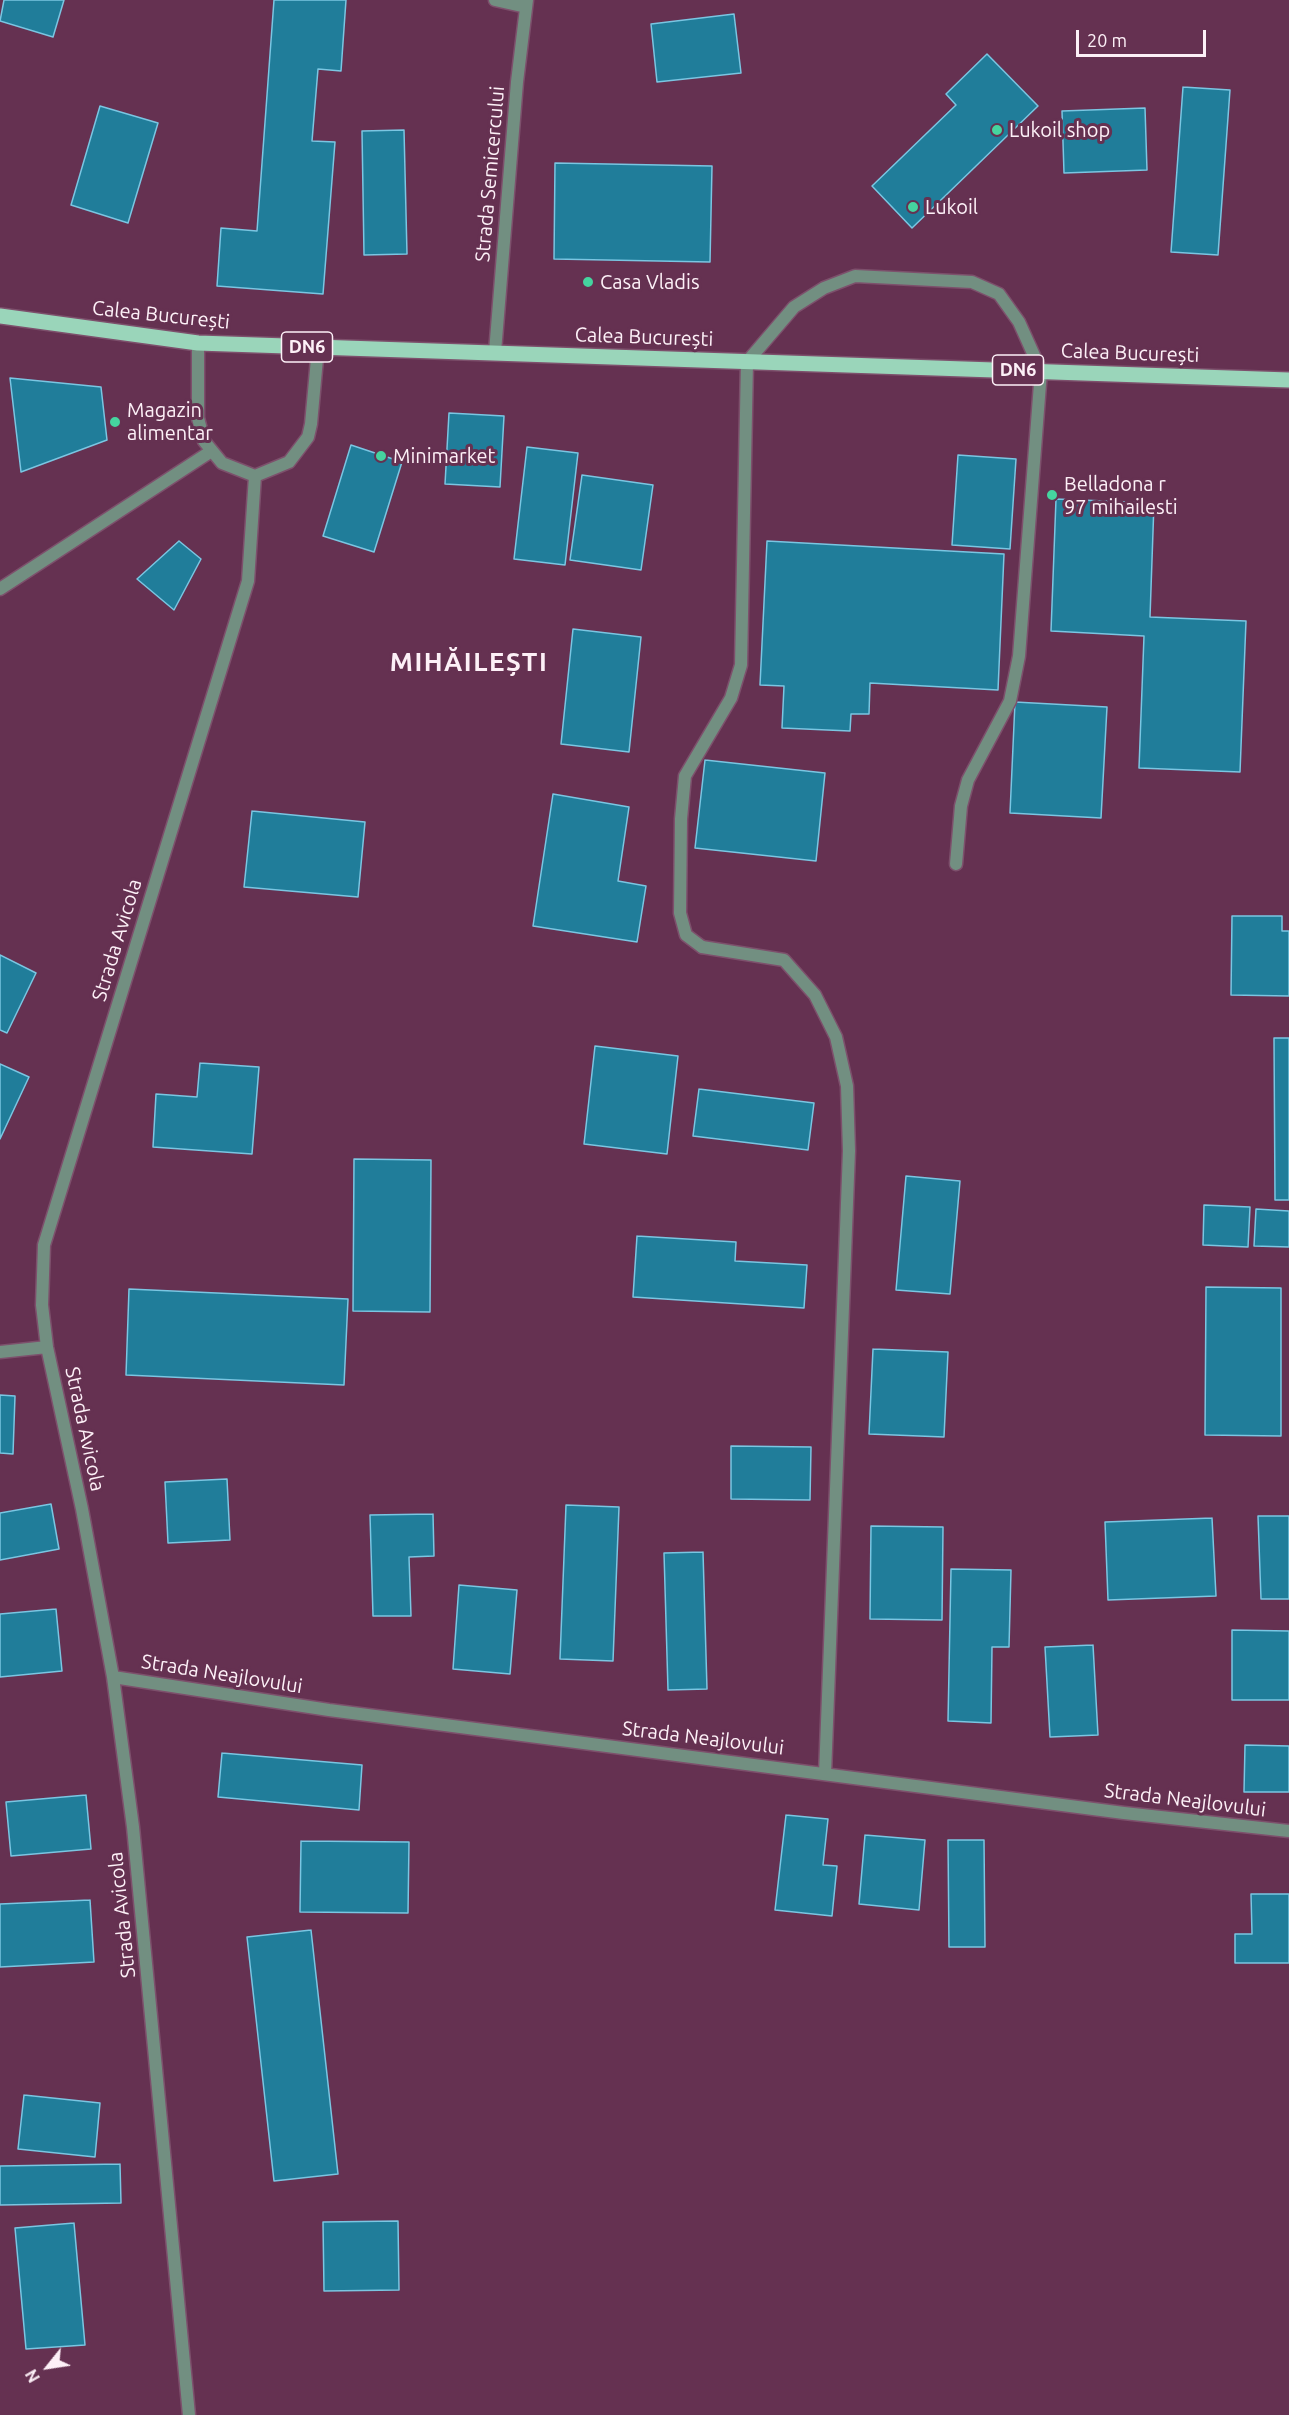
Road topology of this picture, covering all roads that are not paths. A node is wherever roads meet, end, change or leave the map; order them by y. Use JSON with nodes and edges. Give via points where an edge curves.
{"nodes":[{"id":1,"x":495,"y":0,"type":"edge"},
{"id":2,"x":527,"y":3,"type":"edge"},
{"id":3,"x":0,"y":316,"type":"edge"},
{"id":4,"x":198,"y":343,"type":"junction"},
{"id":5,"x":318,"y":348,"type":"junction"},
{"id":6,"x":495,"y":352,"type":"junction"},
{"id":7,"x":747,"y":362,"type":"junction"},
{"id":8,"x":1041,"y":371,"type":"junction"},
{"id":9,"x":1289,"y":380,"type":"edge"},
{"id":10,"x":210,"y":452,"type":"junction"},
{"id":11,"x":255,"y":476,"type":"junction"},
{"id":12,"x":0,"y":589,"type":"edge"},
{"id":13,"x":957,"y":864,"type":"dead end"},
{"id":14,"x":47,"y":1347,"type":"junction"},
{"id":15,"x":0,"y":1352,"type":"edge"},
{"id":16,"x":113,"y":1677,"type":"junction"},
{"id":17,"x":825,"y":1774,"type":"junction"},
{"id":18,"x":1289,"y":1831,"type":"edge"},
{"id":19,"x":189,"y":2415,"type":"edge"}],
"edges":[{"from":1,"to":2,"type":"street"},
{"from":2,"to":6,"type":"street","name":"Strada Semicercului"},
{"from":3,"to":4,"type":"main road","name":"Calea București","number":"DN6"},
{"from":4,"to":5,"type":"main road","name":"Calea București","number":"DN6"},
{"from":4,"to":10,"type":"street","via":[[198,418]]},
{"from":5,"to":6,"type":"main road","name":"Calea București","number":"DN6"},
{"from":5,"to":11,"type":"street","via":[[308,437],[289,462]]},
{"from":6,"to":7,"type":"main road","name":"Calea București","number":"DN6"},
{"from":7,"to":8,"type":"main road","name":"Calea București","number":"DN6"},
{"from":7,"to":8,"type":"street","via":[[794,307],[824,288],[855,276],[972,282],[999,294],[1019,322]]},
{"from":7,"to":17,"type":"street","via":[[741,665],[730,698],[685,776],[680,913],[686,935],[702,947],[784,960],[815,995],[836,1037],[848,1086],[849,1151]]},
{"from":8,"to":9,"type":"main road","name":"Calea București","number":"DN6"},
{"from":8,"to":13,"type":"street","via":[[1019,656],[1010,701],[968,780],[961,806]]},
{"from":10,"to":11,"type":"street","via":[[222,463]]},
{"from":10,"to":12,"type":"street"},
{"from":11,"to":14,"type":"street","name":"Strada Avicola","via":[[248,581],[44,1245],[42,1305]]},
{"from":14,"to":15,"type":"street"},
{"from":14,"to":16,"type":"street","name":"Strada Avicola"},
{"from":16,"to":17,"type":"street","name":"Strada Neajlovului","via":[[329,1710]]},
{"from":16,"to":19,"type":"street","name":"Strada Avicola","via":[[134,1827]]},
{"from":17,"to":18,"type":"street","name":"Strada Neajlovului"}]}
